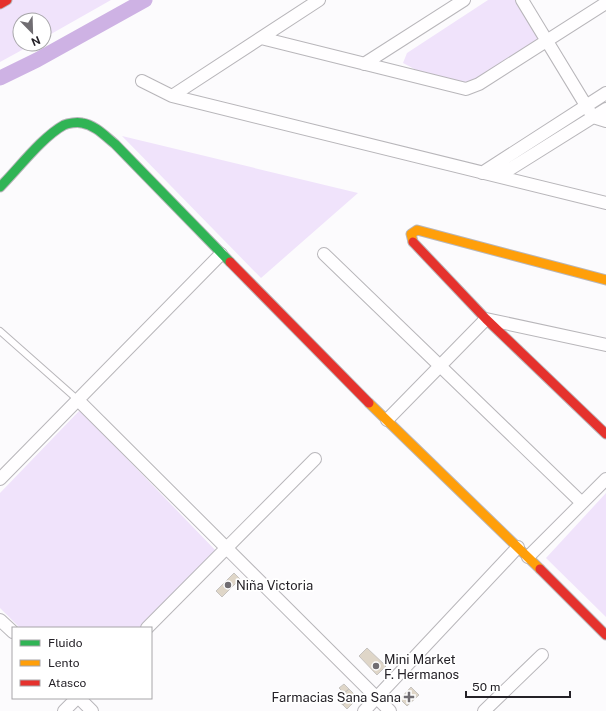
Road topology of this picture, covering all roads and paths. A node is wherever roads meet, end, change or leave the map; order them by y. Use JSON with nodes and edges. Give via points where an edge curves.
{"nodes":[{"id":1,"x":6,"y":0,"type":"edge"},
{"id":2,"x":319,"y":0,"type":"edge"},
{"id":3,"x":464,"y":0,"type":"edge"},
{"id":4,"x":522,"y":0,"type":"edge"},
{"id":5,"x":606,"y":3,"type":"edge"},
{"id":6,"x":0,"y":4,"type":"edge"},
{"id":7,"x":261,"y":38,"type":"junction"},
{"id":8,"x":547,"y":41,"type":"junction"},
{"id":9,"x":364,"y":64,"type":"junction"},
{"id":10,"x":142,"y":81,"type":"dead end"},
{"id":11,"x":606,"y":93,"type":"edge"},
{"id":12,"x":172,"y":96,"type":"junction"},
{"id":13,"x":586,"y":106,"type":"junction"},
{"id":14,"x":606,"y":109,"type":"edge"},
{"id":15,"x":593,"y":117,"type":"junction"},
{"id":16,"x":606,"y":121,"type":"edge"},
{"id":17,"x":482,"y":173,"type":"junction"},
{"id":18,"x":499,"y":176,"type":"junction"},
{"id":19,"x":0,"y":187,"type":"edge"},
{"id":20,"x":606,"y":203,"type":"edge"},
{"id":21,"x":221,"y":254,"type":"junction"},
{"id":22,"x":324,"y":254,"type":"dead end"},
{"id":23,"x":606,"y":280,"type":"edge"},
{"id":24,"x":486,"y":319,"type":"junction"},
{"id":25,"x":0,"y":330,"type":"edge"},
{"id":26,"x":606,"y":345,"type":"edge"},
{"id":27,"x":441,"y":365,"type":"junction"},
{"id":28,"x":78,"y":400,"type":"junction"},
{"id":29,"x":387,"y":420,"type":"junction"},
{"id":30,"x":606,"y":434,"type":"edge"},
{"id":31,"x":315,"y":459,"type":"dead end"},
{"id":32,"x":606,"y":478,"type":"edge"},
{"id":33,"x":0,"y":479,"type":"edge"},
{"id":34,"x":582,"y":503,"type":"junction"},
{"id":35,"x":518,"y":547,"type":"junction"},
{"id":36,"x":227,"y":548,"type":"junction"},
{"id":37,"x":528,"y":557,"type":"junction"},
{"id":38,"x":0,"y":620,"type":"edge"},
{"id":39,"x":148,"y":627,"type":"edge"},
{"id":40,"x":12,"y":631,"type":"edge"},
{"id":41,"x":606,"y":635,"type":"edge"},
{"id":42,"x":542,"y":655,"type":"dead end"},
{"id":43,"x":378,"y":698,"type":"junction"},
{"id":44,"x":77,"y":699,"type":"edge"},
{"id":45,"x":79,"y":699,"type":"edge"},
{"id":46,"x":64,"y":711,"type":"edge"},
{"id":47,"x":92,"y":711,"type":"edge"},
{"id":48,"x":364,"y":711,"type":"edge"},
{"id":49,"x":390,"y":711,"type":"edge"},
{"id":50,"x":484,"y":711,"type":"edge"}],
"edges":[{"from":1,"to":6,"type":"street"},
{"from":2,"to":7,"type":"street"},
{"from":3,"to":9,"type":"street"},
{"from":4,"to":8,"type":"street"},
{"from":5,"to":8,"type":"street"},
{"from":7,"to":9,"type":"street"},
{"from":7,"to":12,"type":"street"},
{"from":8,"to":9,"type":"street","via":[[479,84],[466,89]]},
{"from":8,"to":13,"type":"street"},
{"from":10,"to":12,"type":"street"},
{"from":11,"to":13,"type":"street"},
{"from":12,"to":17,"type":"street"},
{"from":13,"to":15,"type":"street"},
{"from":13,"to":17,"type":"street"},
{"from":14,"to":15,"type":"street"},
{"from":15,"to":16,"type":"street"},
{"from":15,"to":18,"type":"street"},
{"from":17,"to":18,"type":"street"},
{"from":18,"to":20,"type":"street"},
{"from":19,"to":21,"type":"street","via":[[58,127],[72,122],[84,123],[115,144]]},
{"from":21,"to":28,"type":"street"},
{"from":21,"to":29,"type":"street"},
{"from":22,"to":27,"type":"street"},
{"from":23,"to":24,"type":"street","via":[[417,230],[412,232],[414,244]]},
{"from":24,"to":26,"type":"street"},
{"from":24,"to":27,"type":"street"},
{"from":24,"to":30,"type":"street"},
{"from":25,"to":28,"type":"lane"},
{"from":27,"to":29,"type":"street"},
{"from":27,"to":34,"type":"street"},
{"from":28,"to":33,"type":"street"},
{"from":28,"to":36,"type":"street"},
{"from":29,"to":35,"type":"street"},
{"from":31,"to":36,"type":"street"},
{"from":32,"to":34,"type":"street"},
{"from":34,"to":37,"type":"street"},
{"from":35,"to":37,"type":"street"},
{"from":35,"to":43,"type":"street"},
{"from":36,"to":39,"type":"street"},
{"from":36,"to":43,"type":"street"},
{"from":37,"to":41,"type":"street"},
{"from":38,"to":40,"type":"street"},
{"from":42,"to":50,"type":"street"},
{"from":43,"to":48,"type":"street"},
{"from":43,"to":49,"type":"street"},
{"from":44,"to":46,"type":"street"},
{"from":45,"to":47,"type":"street"}]}
